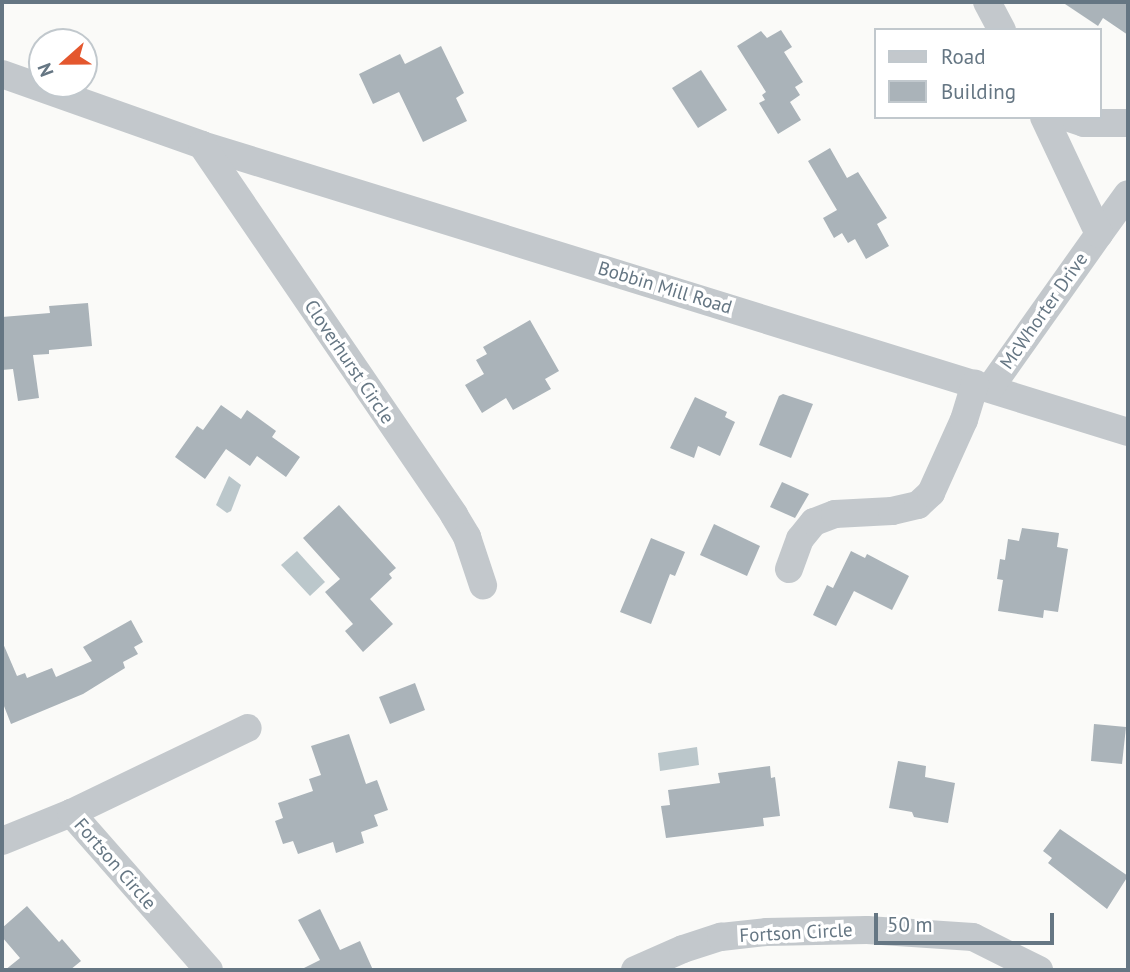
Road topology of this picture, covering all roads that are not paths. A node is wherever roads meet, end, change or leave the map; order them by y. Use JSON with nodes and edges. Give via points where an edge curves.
{"nodes":[{"id":1,"x":988,"y":2,"type":"edge"},
{"id":2,"x":1001,"y":28,"type":"edge"},
{"id":3,"x":2,"y":74,"type":"edge"},
{"id":4,"x":1046,"y":119,"type":"edge"},
{"id":5,"x":1072,"y":119,"type":"edge"},
{"id":6,"x":1128,"y":123,"type":"edge"},
{"id":7,"x":202,"y":145,"type":"junction"},
{"id":8,"x":1128,"y":194,"type":"edge"},
{"id":9,"x":1099,"y":234,"type":"junction"},
{"id":10,"x":983,"y":386,"type":"junction"},
{"id":11,"x":1128,"y":432,"type":"edge"},
{"id":12,"x":789,"y":569,"type":"dead end"},
{"id":13,"x":483,"y":585,"type":"dead end"},
{"id":14,"x":248,"y":728,"type":"dead end"},
{"id":15,"x":71,"y":813,"type":"junction"},
{"id":16,"x":2,"y":841,"type":"edge"},
{"id":17,"x":209,"y":970,"type":"edge"},
{"id":18,"x":635,"y":970,"type":"edge"},
{"id":19,"x":1039,"y":970,"type":"edge"}],
"edges":[{"from":1,"to":2,"type":"street"},
{"from":3,"to":7,"type":"street","name":"Bobbin Mill Road"},
{"from":4,"to":9,"type":"street","name":"McWhorter Drive"},
{"from":5,"to":6,"type":"street"},
{"from":7,"to":10,"type":"street","name":"Bobbin Mill Road"},
{"from":7,"to":13,"type":"street","name":"Cloverhurst Circle","via":[[454,515],[467,537]]},
{"from":8,"to":9,"type":"street","name":"McWhorter Drive"},
{"from":9,"to":10,"type":"street","name":"McWhorter Drive"},
{"from":10,"to":11,"type":"street","name":"Bobbin Mill Road"},
{"from":10,"to":12,"type":"street","name":"McWhorter Drive","via":[[931,493],[918,505],[835,514],[814,522],[800,539]]},
{"from":14,"to":15,"type":"street"},
{"from":15,"to":16,"type":"street","name":"Fortson Circle"},
{"from":15,"to":17,"type":"street","name":"Fortson Circle"},
{"from":18,"to":19,"type":"street","name":"Fortson Circle","via":[[721,937],[867,930],[973,937]]}]}
